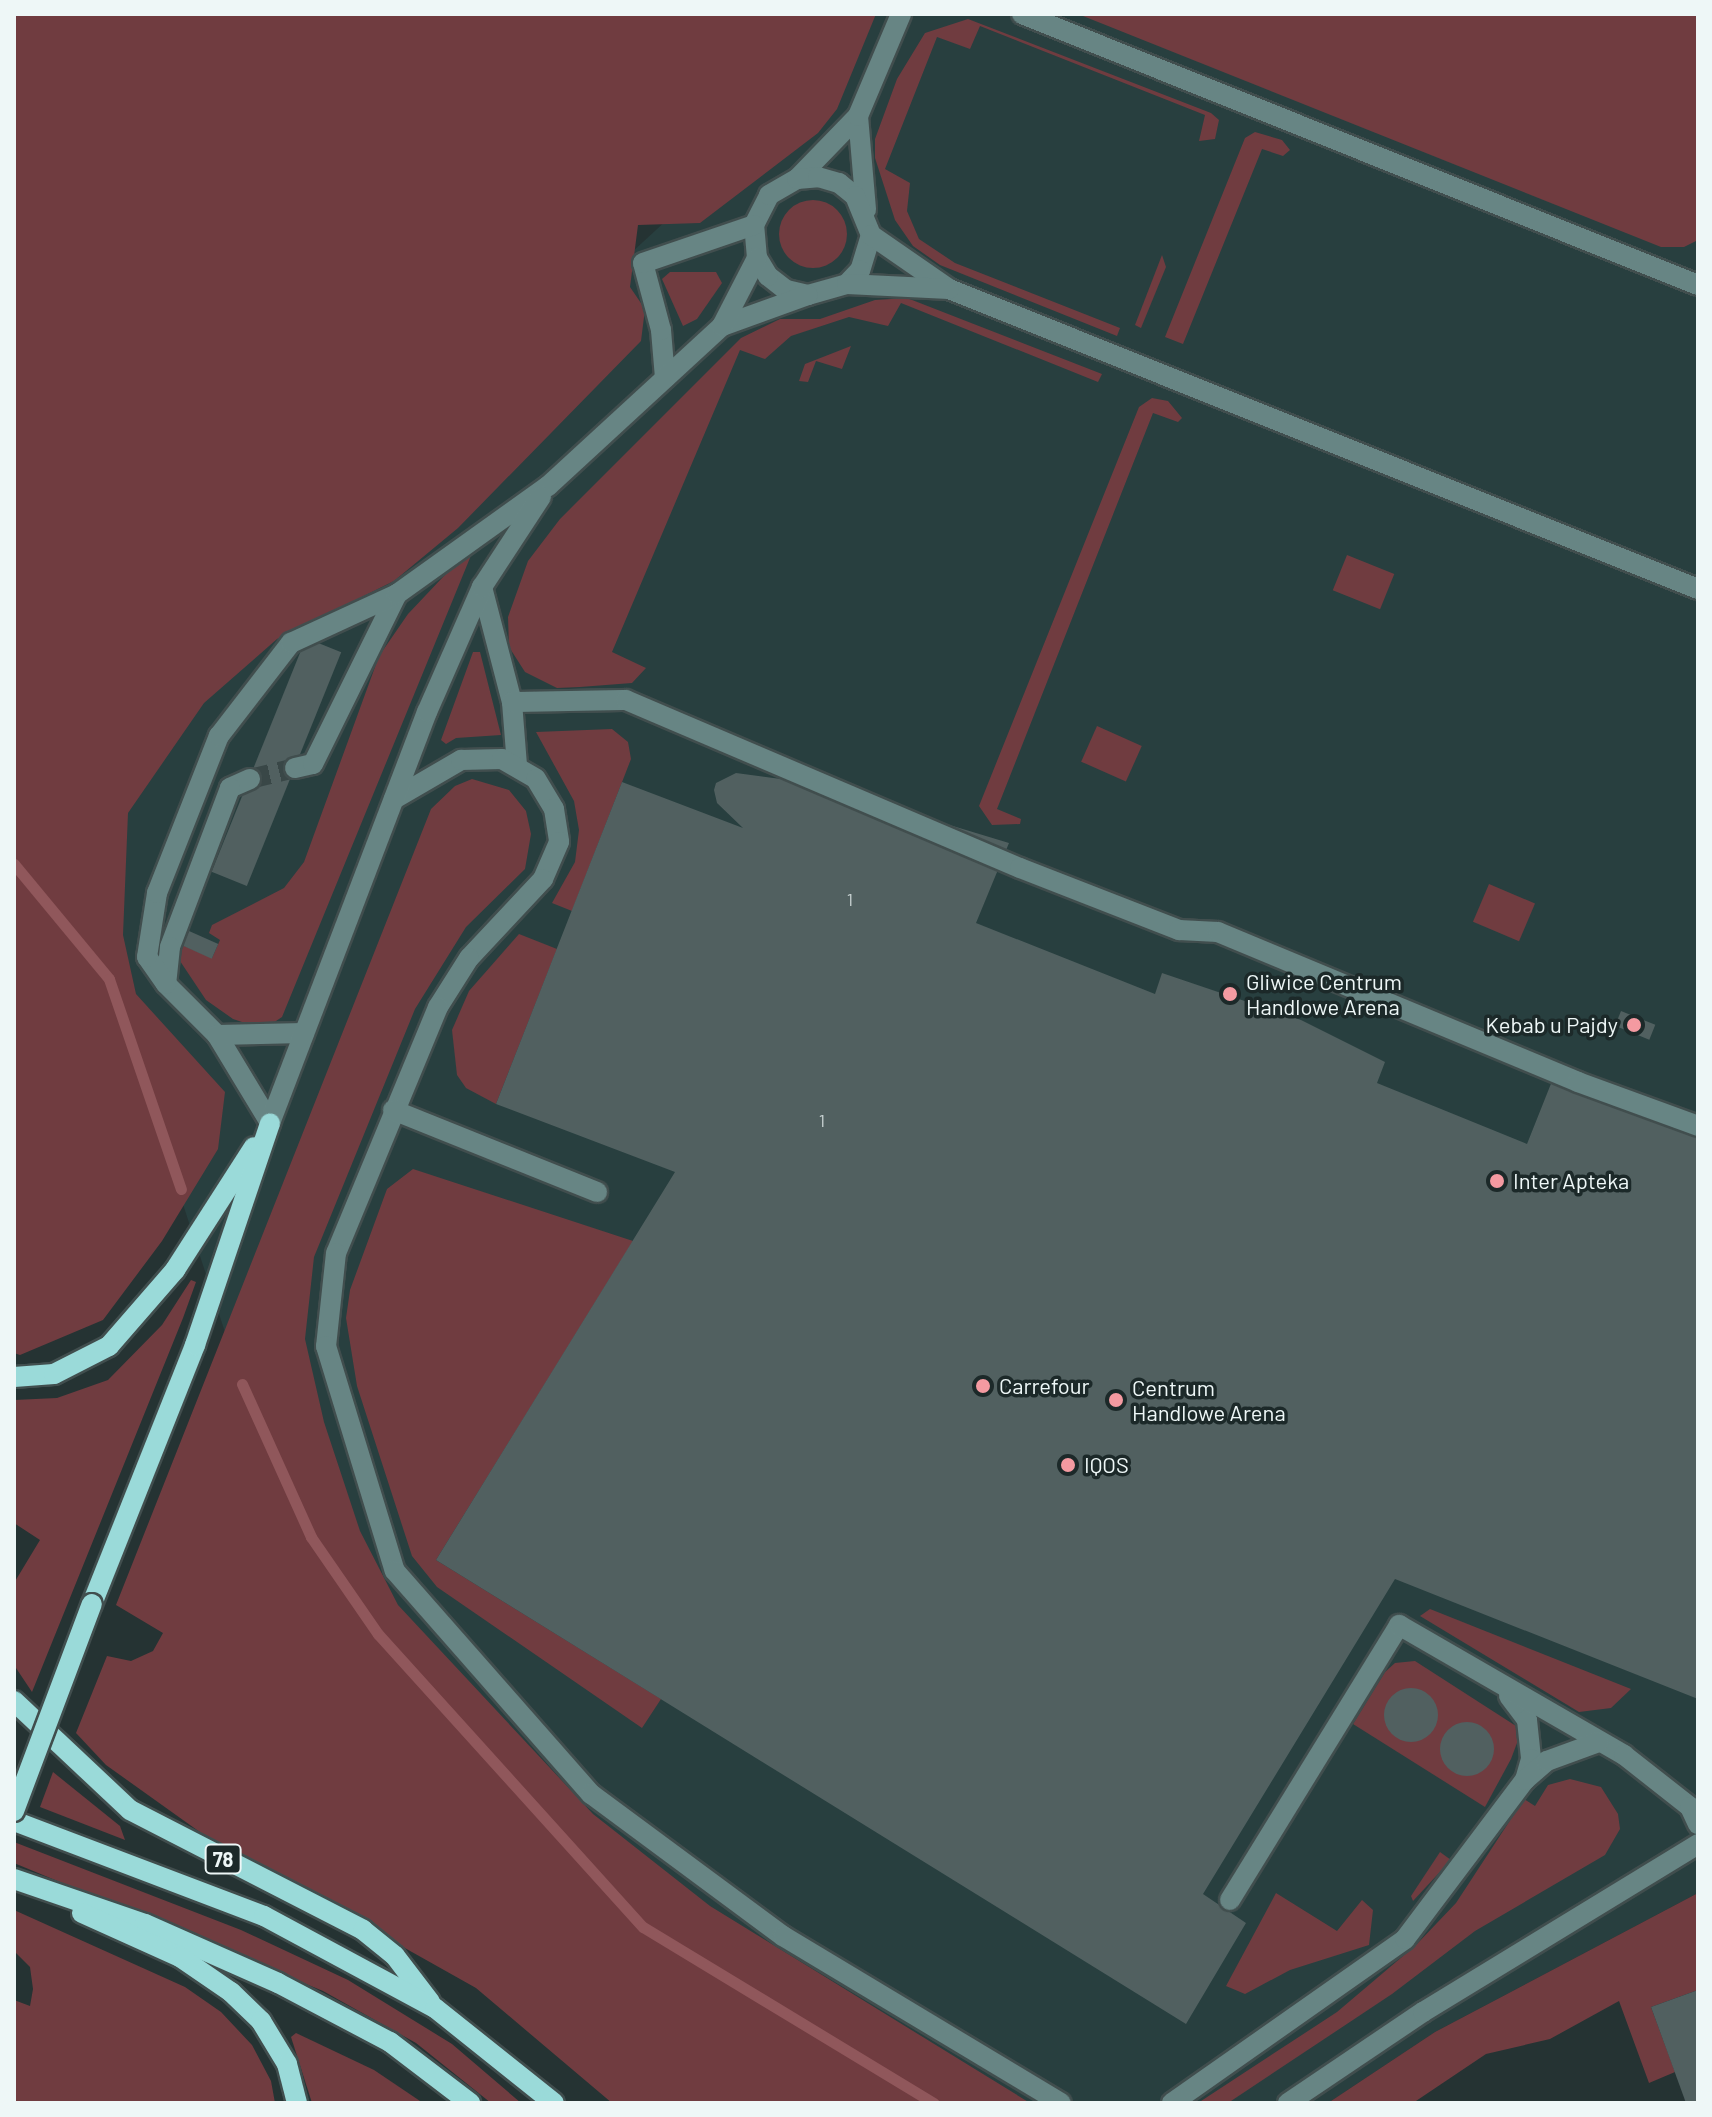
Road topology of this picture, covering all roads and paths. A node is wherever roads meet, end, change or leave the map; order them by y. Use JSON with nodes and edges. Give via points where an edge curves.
{"nodes":[{"id":1,"x":901,"y":14,"type":"edge"},
{"id":2,"x":1022,"y":14,"type":"edge"},
{"id":3,"x":858,"y":116,"type":"junction"},
{"id":4,"x":797,"y":179,"type":"junction"},
{"id":5,"x":867,"y":214,"type":"junction"},
{"id":6,"x":754,"y":225,"type":"junction"},
{"id":7,"x":871,"y":235,"type":"junction"},
{"id":8,"x":757,"y":258,"type":"junction"},
{"id":9,"x":847,"y":284,"type":"junction"},
{"id":10,"x":1698,"y":285,"type":"edge"},
{"id":11,"x":949,"y":289,"type":"junction"},
{"id":12,"x":808,"y":295,"type":"junction"},
{"id":13,"x":722,"y":326,"type":"junction"},
{"id":14,"x":665,"y":378,"type":"junction"},
{"id":15,"x":548,"y":486,"type":"junction"},
{"id":16,"x":482,"y":587,"type":"junction"},
{"id":17,"x":1698,"y":589,"type":"edge"},
{"id":18,"x":397,"y":594,"type":"junction"},
{"id":19,"x":512,"y":702,"type":"junction"},
{"id":20,"x":517,"y":766,"type":"junction"},
{"id":21,"x":295,"y":768,"type":"tunnel mouth"},
{"id":22,"x":250,"y":779,"type":"tunnel mouth"},
{"id":23,"x":394,"y":799,"type":"junction"},
{"id":24,"x":166,"y":984,"type":"junction"},
{"id":25,"x":304,"y":1033,"type":"junction"},
{"id":26,"x":217,"y":1035,"type":"junction"},
{"id":27,"x":393,"y":1110,"type":"junction"},
{"id":28,"x":270,"y":1123,"type":"junction"},
{"id":29,"x":1698,"y":1126,"type":"edge"},
{"id":30,"x":597,"y":1192,"type":"dead end"},
{"id":31,"x":14,"y":1377,"type":"edge"},
{"id":32,"x":1502,"y":1687,"type":"junction"},
{"id":33,"x":14,"y":1701,"type":"edge"},
{"id":34,"x":1599,"y":1742,"type":"junction"},
{"id":35,"x":1525,"y":1780,"type":"junction"},
{"id":36,"x":14,"y":1811,"type":"edge"},
{"id":37,"x":1697,"y":1816,"type":"edge"},
{"id":38,"x":14,"y":1821,"type":"edge"},
{"id":39,"x":1698,"y":1844,"type":"edge"},
{"id":40,"x":16,"y":1880,"type":"edge"},
{"id":41,"x":1230,"y":1900,"type":"dead end"},
{"id":42,"x":435,"y":2008,"type":"junction"},
{"id":43,"x":297,"y":2103,"type":"edge"},
{"id":44,"x":470,"y":2103,"type":"edge"},
{"id":45,"x":554,"y":2103,"type":"edge"},
{"id":46,"x":1061,"y":2103,"type":"edge"},
{"id":47,"x":1172,"y":2103,"type":"edge"},
{"id":48,"x":1288,"y":2103,"type":"edge"}],
"edges":[{"from":1,"to":3,"type":"street"},
{"from":2,"to":10,"type":"street"},
{"from":3,"to":4,"type":"street"},
{"from":3,"to":5,"type":"street"},
{"from":4,"to":5,"type":"street","via":[[839,183]]},
{"from":4,"to":6,"type":"street","via":[[769,195]]},
{"from":5,"to":7,"type":"street"},
{"from":6,"to":8,"type":"street"},
{"from":6,"to":14,"type":"street","via":[[643,263],[661,330]]},
{"from":7,"to":9,"type":"street","via":[[860,270]]},
{"from":7,"to":11,"type":"street"},
{"from":8,"to":12,"type":"street","via":[[786,290]]},
{"from":8,"to":13,"type":"street"},
{"from":9,"to":11,"type":"street"},
{"from":9,"to":12,"type":"street"},
{"from":11,"to":17,"type":"street"},
{"from":12,"to":13,"type":"street"},
{"from":13,"to":14,"type":"street"},
{"from":14,"to":15,"type":"street"},
{"from":15,"to":16,"type":"street"},
{"from":15,"to":18,"type":"street"},
{"from":16,"to":19,"type":"street"},
{"from":16,"to":23,"type":"street"},
{"from":18,"to":21,"type":"street","via":[[313,764]]},
{"from":18,"to":24,"type":"street","via":[[291,643],[219,736],[157,893],[147,957]]},
{"from":19,"to":20,"type":"street"},
{"from":19,"to":29,"type":"street","via":[[626,700],[1179,930],[1218,932],[1578,1082]]},
{"from":20,"to":23,"type":"street","via":[[486,756],[461,760]]},
{"from":20,"to":27,"type":"street","via":[[536,779],[554,809],[556,858],[469,958],[438,1007]]},
{"from":22,"to":24,"type":"street","via":[[230,788],[170,947]]},
{"from":23,"to":25,"type":"street"},
{"from":24,"to":26,"type":"street"},
{"from":25,"to":26,"type":"street"},
{"from":25,"to":28,"type":"street"},
{"from":26,"to":28,"type":"street"},
{"from":27,"to":30,"type":"street"},
{"from":27,"to":46,"type":"street","via":[[336,1253],[326,1346],[395,1571],[591,1794],[783,1936]]},
{"from":28,"to":31,"type":"main road","via":[[175,1270],[109,1346],[54,1374]]},
{"from":28,"to":36,"type":"main road","bridge":true,"via":[[195,1345]]},
{"from":32,"to":34,"type":"street"},
{"from":32,"to":35,"type":"street","via":[[1527,1720],[1531,1759]]},
{"from":32,"to":41,"type":"street","via":[[1399,1625]]},
{"from":33,"to":42,"type":"main road","number":"78","via":[[130,1810],[363,1930],[395,1956]]},
{"from":34,"to":35,"type":"street","via":[[1547,1761]]},
{"from":34,"to":37,"type":"street","via":[[1624,1755]]},
{"from":35,"to":47,"type":"street","via":[[1405,1939]]},
{"from":38,"to":42,"type":"main road","via":[[264,1916]]},
{"from":39,"to":48,"type":"street","via":[[1423,2012]]},
{"from":40,"to":43,"type":"main road","via":[[180,1957],[231,1992],[261,2021],[287,2064]]},
{"from":40,"to":44,"type":"main road","via":[[145,1924],[278,1983],[390,2042]]},
{"from":42,"to":45,"type":"main road","number":"78"}]}
